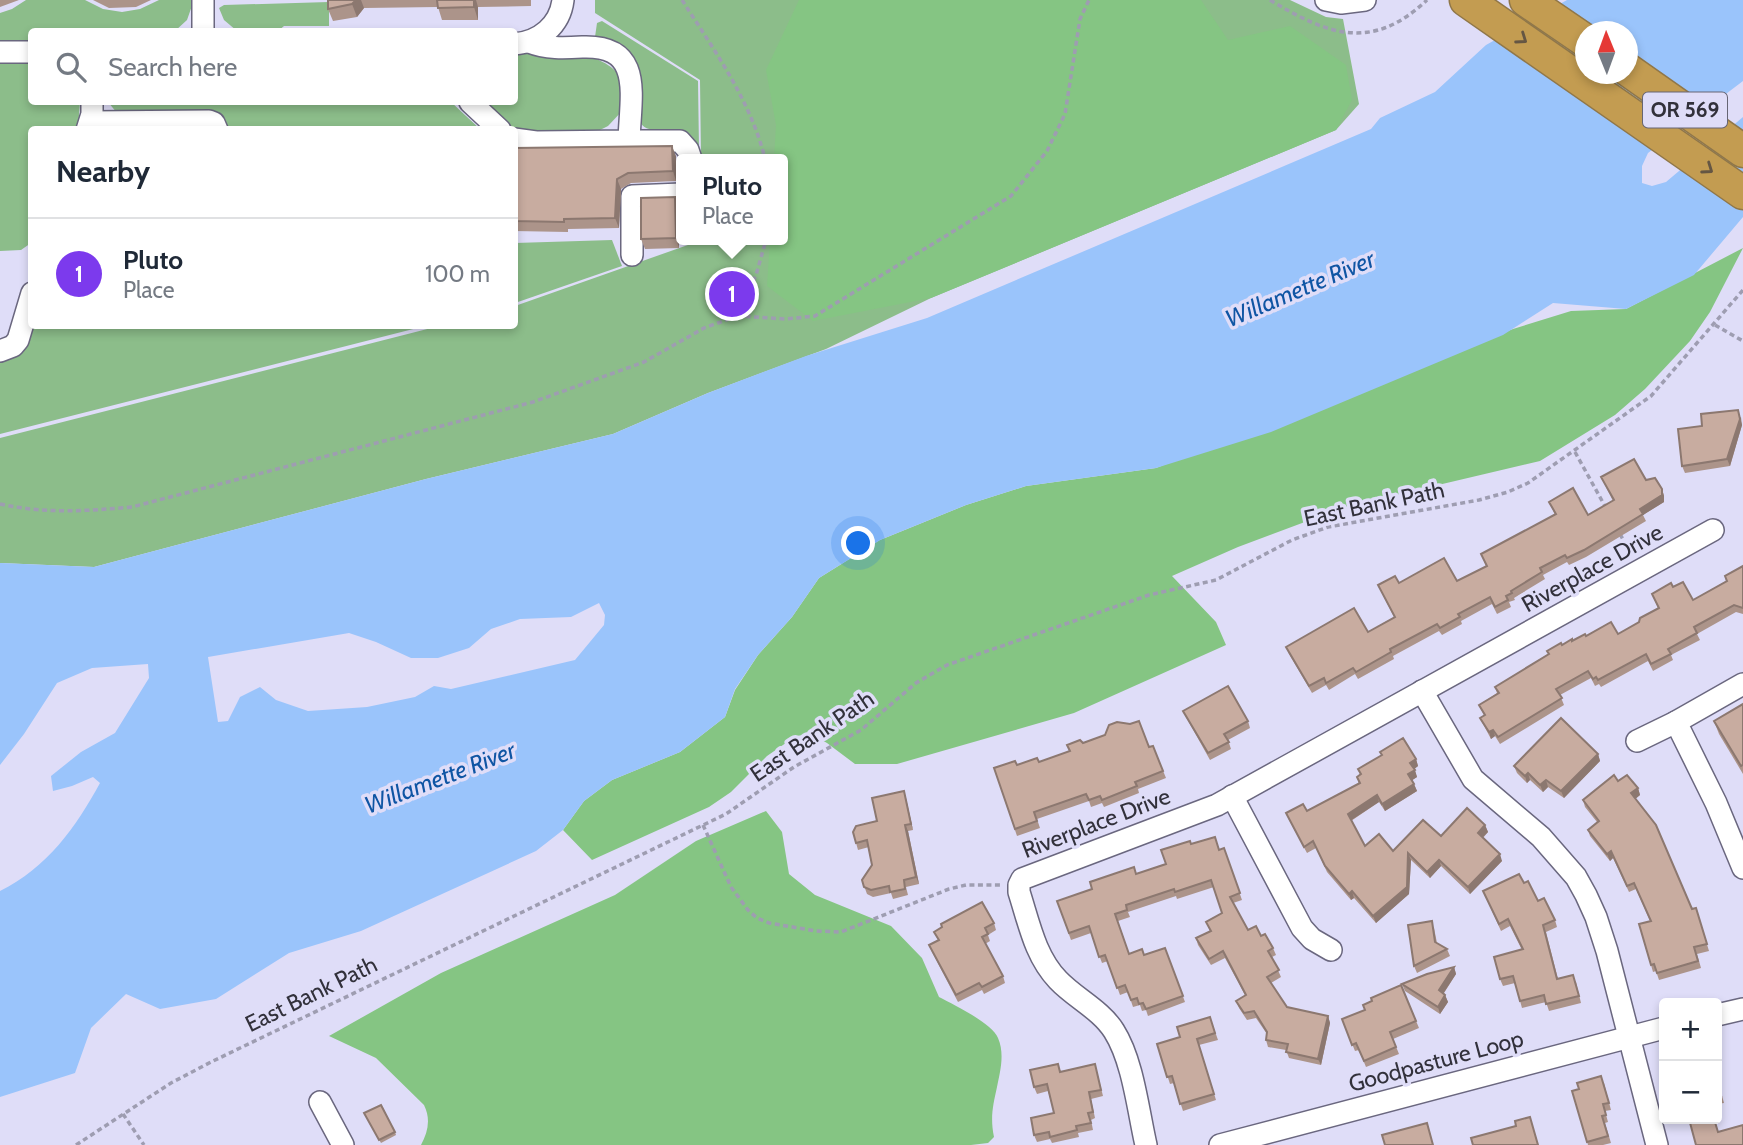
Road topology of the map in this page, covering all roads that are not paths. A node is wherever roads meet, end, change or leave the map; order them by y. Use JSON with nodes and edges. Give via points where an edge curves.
{"nodes":[{"id":1,"x":203,"y":0,"type":"edge"},
{"id":2,"x":563,"y":0,"type":"edge"},
{"id":3,"x":1326,"y":0,"type":"edge"},
{"id":4,"x":1365,"y":0,"type":"edge"},
{"id":5,"x":1466,"y":0,"type":"edge"},
{"id":6,"x":1526,"y":0,"type":"edge"},
{"id":7,"x":203,"y":28,"type":"edge"},
{"id":8,"x":1575,"y":33,"type":"edge"},
{"id":9,"x":522,"y":43,"type":"edge"},
{"id":10,"x":0,"y":52,"type":"edge"},
{"id":11,"x":28,"y":52,"type":"edge"},
{"id":12,"x":1638,"y":77,"type":"edge"},
{"id":13,"x":473,"y":105,"type":"edge"},
{"id":14,"x":90,"y":117,"type":"edge"},
{"id":15,"x":215,"y":126,"type":"edge"},
{"id":16,"x":496,"y":126,"type":"edge"},
{"id":17,"x":518,"y":140,"type":"edge"},
{"id":18,"x":629,"y":141,"type":"junction"},
{"id":19,"x":1743,"y":151,"type":"edge"},
{"id":20,"x":689,"y":154,"type":"edge"},
{"id":21,"x":1743,"y":193,"type":"edge"},
{"id":22,"x":676,"y":194,"type":"edge"},
{"id":23,"x":632,"y":256,"type":"dead end"},
{"id":24,"x":28,"y":306,"type":"edge"},
{"id":25,"x":0,"y":351,"type":"edge"},
{"id":26,"x":1713,"y":530,"type":"dead end"},
{"id":27,"x":1743,"y":684,"type":"edge"},
{"id":28,"x":1422,"y":691,"type":"junction"},
{"id":29,"x":1675,"y":722,"type":"junction"},
{"id":30,"x":1637,"y":741,"type":"dead end"},
{"id":31,"x":1233,"y":796,"type":"junction"},
{"id":32,"x":1743,"y":868,"type":"edge"},
{"id":33,"x":1331,"y":950,"type":"dead end"},
{"id":34,"x":1743,"y":1009,"type":"edge"},
{"id":35,"x":1722,"y":1014,"type":"edge"},
{"id":36,"x":1659,"y":1029,"type":"edge"},
{"id":37,"x":1629,"y":1037,"type":"junction"},
{"id":38,"x":320,"y":1102,"type":"dead end"},
{"id":39,"x":343,"y":1145,"type":"edge"},
{"id":40,"x":1146,"y":1145,"type":"edge"},
{"id":41,"x":1220,"y":1145,"type":"edge"},
{"id":42,"x":1657,"y":1145,"type":"edge"}],
"edges":[{"from":1,"to":7,"type":"street"},
{"from":2,"to":9,"type":"street","via":[[548,31]]},
{"from":3,"to":4,"type":"street"},
{"from":5,"to":21,"type":"highway","number":"OR 569","one_way":true},
{"from":6,"to":8,"type":"highway"},
{"from":9,"to":18,"type":"street","via":[[548,48],[597,47],[618,53],[631,75]]},
{"from":10,"to":11,"type":"street"},
{"from":12,"to":19,"type":"highway","number":"OR 569"},
{"from":13,"to":16,"type":"street"},
{"from":14,"to":15,"type":"street","via":[[209,121]]},
{"from":17,"to":18,"type":"street"},
{"from":18,"to":20,"type":"street","via":[[680,141]]},
{"from":22,"to":23,"type":"street","via":[[632,196]]},
{"from":24,"to":25,"type":"street","via":[[18,340]]},
{"from":26,"to":28,"type":"street","name":"Riverplace Drive"},
{"from":27,"to":29,"type":"street"},
{"from":28,"to":31,"type":"street","name":"Riverplace Drive"},
{"from":28,"to":37,"type":"street","via":[[1472,779],[1541,837],[1576,877],[1601,930]]},
{"from":29,"to":30,"type":"street"},
{"from":29,"to":32,"type":"street"},
{"from":31,"to":33,"type":"street","via":[[1302,928]]},
{"from":31,"to":40,"type":"street","name":"Riverplace Drive","via":[[1025,876],[1019,885],[1045,965],[1106,1021],[1118,1039]]},
{"from":34,"to":35,"type":"street"},
{"from":36,"to":37,"type":"street","name":"Goodpasture Loop"},
{"from":37,"to":41,"type":"street","name":"Goodpasture Loop"},
{"from":37,"to":42,"type":"street"},
{"from":38,"to":39,"type":"street"}]}
